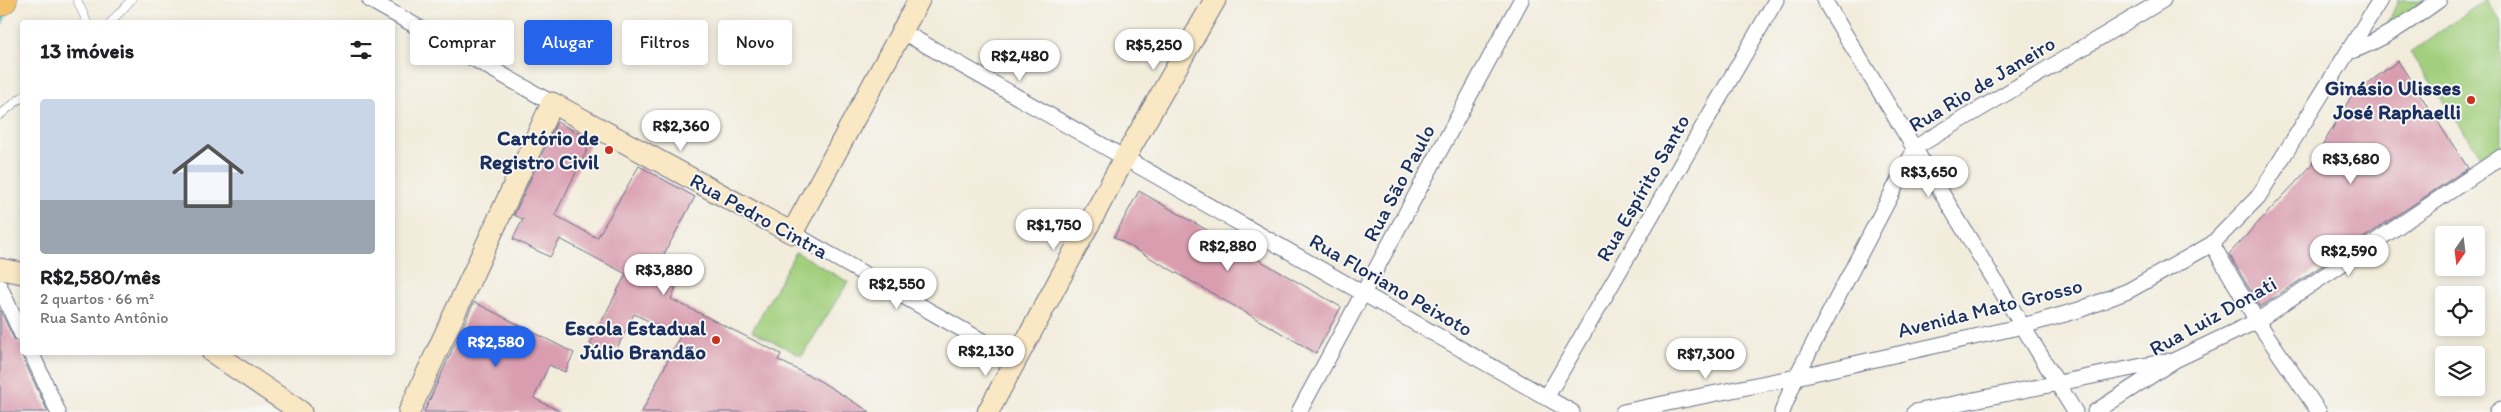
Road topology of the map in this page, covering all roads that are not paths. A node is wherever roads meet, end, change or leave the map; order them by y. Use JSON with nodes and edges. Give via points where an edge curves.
{"nodes":[{"id":1,"x":77,"y":0,"type":"edge"},
{"id":2,"x":131,"y":0,"type":"edge"},
{"id":3,"x":370,"y":0,"type":"edge"},
{"id":4,"x":919,"y":0,"type":"edge"},
{"id":5,"x":1215,"y":0,"type":"edge"},
{"id":6,"x":1521,"y":0,"type":"edge"},
{"id":7,"x":1776,"y":0,"type":"edge"},
{"id":8,"x":1824,"y":0,"type":"edge"},
{"id":9,"x":2163,"y":0,"type":"edge"},
{"id":10,"x":2440,"y":0,"type":"edge"},
{"id":11,"x":2374,"y":4,"type":"edge"},
{"id":12,"x":86,"y":20,"type":"edge"},
{"id":13,"x":113,"y":20,"type":"edge"},
{"id":14,"x":902,"y":32,"type":"junction"},
{"id":15,"x":2349,"y":52,"type":"junction"},
{"id":16,"x":20,"y":99,"type":"edge"},
{"id":17,"x":552,"y":103,"type":"junction"},
{"id":18,"x":0,"y":115,"type":"edge"},
{"id":19,"x":1916,"y":147,"type":"junction"},
{"id":20,"x":2501,"y":157,"type":"edge"},
{"id":21,"x":1124,"y":159,"type":"junction"},
{"id":22,"x":792,"y":233,"type":"junction"},
{"id":23,"x":2212,"y":244,"type":"junction"},
{"id":24,"x":0,"y":269,"type":"edge"},
{"id":25,"x":20,"y":273,"type":"edge"},
{"id":26,"x":0,"y":287,"type":"edge"},
{"id":27,"x":1364,"y":293,"type":"junction"},
{"id":28,"x":2257,"y":321,"type":"junction"},
{"id":29,"x":2023,"y":326,"type":"junction"},
{"id":30,"x":20,"y":331,"type":"edge"},
{"id":31,"x":31,"y":355,"type":"edge"},
{"id":32,"x":216,"y":355,"type":"edge"},
{"id":33,"x":1016,"y":360,"type":"junction"},
{"id":34,"x":2176,"y":360,"type":"junction"},
{"id":35,"x":1796,"y":377,"type":"junction"},
{"id":36,"x":2056,"y":382,"type":"junction"},
{"id":37,"x":1546,"y":398,"type":"junction"},
{"id":38,"x":2501,"y":409,"type":"edge"},
{"id":39,"x":58,"y":412,"type":"edge"},
{"id":40,"x":301,"y":412,"type":"edge"},
{"id":41,"x":409,"y":412,"type":"edge"},
{"id":42,"x":988,"y":412,"type":"edge"},
{"id":43,"x":1299,"y":412,"type":"edge"},
{"id":44,"x":1572,"y":412,"type":"edge"},
{"id":45,"x":1622,"y":412,"type":"edge"},
{"id":46,"x":1782,"y":412,"type":"edge"},
{"id":47,"x":1915,"y":412,"type":"edge"},
{"id":48,"x":2075,"y":412,"type":"edge"},
{"id":49,"x":2095,"y":412,"type":"edge"},
{"id":50,"x":2319,"y":412,"type":"edge"},
{"id":51,"x":2497,"y":412,"type":"edge"}],
"edges":[{"from":1,"to":12,"type":"lane"},
{"from":2,"to":13,"type":"lane"},
{"from":3,"to":17,"type":"street","name":"Rua Pedro Cintra"},
{"from":4,"to":14,"type":"street"},
{"from":5,"to":21,"type":"street"},
{"from":6,"to":27,"type":"street","name":"Rua São Paulo"},
{"from":7,"to":37,"type":"street","name":"Rua Espírito Santo"},
{"from":8,"to":19,"type":"street"},
{"from":9,"to":19,"type":"street","name":"Rua Rio de Janeiro"},
{"from":10,"to":15,"type":"street","via":[[2396,31]]},
{"from":11,"to":15,"type":"street","name":"Avenida Mato Grosso"},
{"from":14,"to":21,"type":"street","name":"Rua Floriano Peixoto"},
{"from":14,"to":22,"type":"street"},
{"from":15,"to":23,"type":"street","name":"Avenida Mato Grosso","via":[[2258,197]]},
{"from":16,"to":18,"type":"lane"},
{"from":17,"to":22,"type":"street","name":"Rua Pedro Cintra"},
{"from":17,"to":41,"type":"street"},
{"from":19,"to":29,"type":"street"},
{"from":19,"to":35,"type":"street","name":"Rua Rio de Janeiro"},
{"from":20,"to":28,"type":"street","name":"Rua Luiz Donati"},
{"from":21,"to":27,"type":"street","name":"Rua Floriano Peixoto"},
{"from":21,"to":33,"type":"street"},
{"from":22,"to":33,"type":"street","name":"Rua Pedro Cintra"},
{"from":23,"to":28,"type":"street"},
{"from":23,"to":29,"type":"street","name":"Avenida Mato Grosso","via":[[2128,291],[2079,310]]},
{"from":24,"to":25,"type":"street"},
{"from":26,"to":30,"type":"street"},
{"from":27,"to":37,"type":"street","name":"Rua Floriano Peixoto"},
{"from":27,"to":43,"type":"street","name":"Rua São Paulo"},
{"from":28,"to":34,"type":"street","name":"Rua Luiz Donati"},
{"from":28,"to":50,"type":"street"},
{"from":29,"to":35,"type":"street","name":"Avenida Mato Grosso"},
{"from":29,"to":36,"type":"street"},
{"from":31,"to":39,"type":"street"},
{"from":32,"to":40,"type":"street"},
{"from":33,"to":42,"type":"street"},
{"from":34,"to":36,"type":"street"},
{"from":34,"to":49,"type":"street","name":"Rua Luiz Donati"},
{"from":35,"to":45,"type":"street","name":"Avenida Mato Grosso"},
{"from":35,"to":46,"type":"street","name":"Rua Rio de Janeiro"},
{"from":36,"to":47,"type":"street"},
{"from":36,"to":48,"type":"street"},
{"from":37,"to":44,"type":"street","name":"Rua Floriano Peixoto"},
{"from":38,"to":51,"type":"street"}]}
